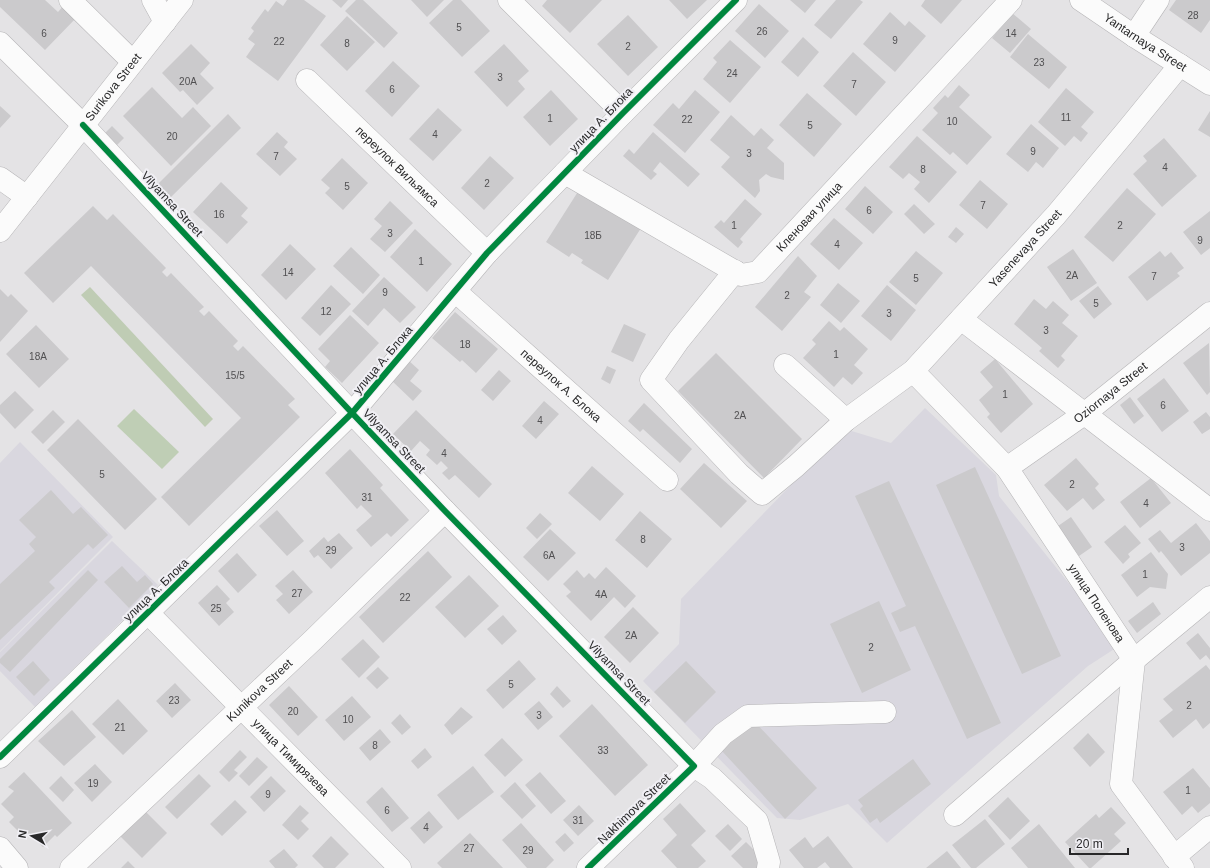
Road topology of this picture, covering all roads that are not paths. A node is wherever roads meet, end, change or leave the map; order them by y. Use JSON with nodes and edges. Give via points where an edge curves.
{"nodes":[{"id":1,"x":70,"y":0,"type":"edge"},
{"id":2,"x":153,"y":0,"type":"edge"},
{"id":3,"x":182,"y":0,"type":"edge"},
{"id":4,"x":510,"y":0,"type":"edge"},
{"id":5,"x":736,"y":0,"type":"edge"},
{"id":6,"x":1011,"y":0,"type":"edge"},
{"id":7,"x":1081,"y":0,"type":"edge"},
{"id":8,"x":1158,"y":0,"type":"edge"},
{"id":9,"x":165,"y":22,"type":"junction"},
{"id":10,"x":1134,"y":36,"type":"junction"},
{"id":11,"x":0,"y":43,"type":"edge"},
{"id":12,"x":133,"y":62,"type":"junction"},
{"id":13,"x":1180,"y":65,"type":"junction"},
{"id":14,"x":307,"y":80,"type":"dead end"},
{"id":15,"x":1210,"y":84,"type":"edge"},
{"id":16,"x":623,"y":113,"type":"junction"},
{"id":17,"x":83,"y":125,"type":"junction"},
{"id":18,"x":565,"y":173,"type":"junction"},
{"id":19,"x":0,"y":178,"type":"edge"},
{"id":20,"x":27,"y":197,"type":"junction"},
{"id":21,"x":0,"y":231,"type":"edge"},
{"id":22,"x":487,"y":253,"type":"junction"},
{"id":23,"x":735,"y":271,"type":"junction"},
{"id":24,"x":455,"y":291,"type":"junction"},
{"id":25,"x":1210,"y":313,"type":"edge"},
{"id":26,"x":961,"y":319,"type":"junction"},
{"id":27,"x":785,"y":365,"type":"dead end"},
{"id":28,"x":913,"y":371,"type":"junction"},
{"id":29,"x":352,"y":414,"type":"junction"},
{"id":30,"x":1084,"y":414,"type":"junction"},
{"id":31,"x":850,"y":417,"type":"junction"},
{"id":32,"x":1008,"y":468,"type":"junction"},
{"id":33,"x":667,"y":480,"type":"dead end"},
{"id":34,"x":1210,"y":510,"type":"edge"},
{"id":35,"x":445,"y":511,"type":"junction"},
{"id":36,"x":1210,"y":598,"type":"edge"},
{"id":37,"x":148,"y":613,"type":"junction"},
{"id":38,"x":1134,"y":660,"type":"junction"},
{"id":39,"x":242,"y":708,"type":"junction"},
{"id":40,"x":885,"y":712,"type":"dead end"},
{"id":41,"x":0,"y":757,"type":"edge"},
{"id":42,"x":694,"y":766,"type":"junction"},
{"id":43,"x":955,"y":815,"type":"dead end"},
{"id":44,"x":1210,"y":827,"type":"edge"},
{"id":45,"x":0,"y":848,"type":"edge"},
{"id":46,"x":1178,"y":862,"type":"edge"},
{"id":47,"x":18,"y":868,"type":"edge"},
{"id":48,"x":71,"y":868,"type":"edge"},
{"id":49,"x":400,"y":868,"type":"edge"},
{"id":50,"x":588,"y":868,"type":"edge"},
{"id":51,"x":768,"y":868,"type":"edge"}],
"edges":[{"from":1,"to":12,"type":"street"},
{"from":2,"to":9,"type":"street"},
{"from":3,"to":9,"type":"street","name":"Surikova Street"},
{"from":4,"to":16,"type":"street"},
{"from":5,"to":16,"type":"street","name":"улица А. Блока"},
{"from":6,"to":23,"type":"street","name":"Кленовая улица","via":[[758,272],[741,275]]},
{"from":7,"to":10,"type":"street","name":"Yantarnaya Street"},
{"from":8,"to":10,"type":"street"},
{"from":9,"to":12,"type":"street","name":"Surikova Street"},
{"from":10,"to":13,"type":"street","name":"Yantarnaya Street"},
{"from":11,"to":17,"type":"street","name":"Vilyamsa Street"},
{"from":12,"to":17,"type":"street","name":"Surikova Street"},
{"from":13,"to":15,"type":"street","name":"Yantarnaya Street"},
{"from":13,"to":26,"type":"street","name":"Yasenevaya Street","via":[[1056,215]]},
{"from":14,"to":22,"type":"street","name":"переулок Вильямса"},
{"from":16,"to":18,"type":"street","name":"улица А. Блока"},
{"from":17,"to":20,"type":"street","name":"Surikova Street"},
{"from":17,"to":29,"type":"street","name":"Vilyamsa Street"},
{"from":18,"to":22,"type":"street","name":"улица А. Блока"},
{"from":18,"to":23,"type":"street","name":"Кленовая улица"},
{"from":19,"to":20,"type":"street"},
{"from":20,"to":21,"type":"street","name":"Surikova Street"},
{"from":22,"to":24,"type":"street","name":"улица А. Блока"},
{"from":23,"to":31,"type":"street","name":"Yasenevaya Street","via":[[679,340],[651,380],[762,494]]},
{"from":24,"to":29,"type":"street","name":"улица А. Блока"},
{"from":24,"to":33,"type":"street","name":"переулок А. Блока"},
{"from":25,"to":30,"type":"street","name":"Oziornaya Street"},
{"from":26,"to":28,"type":"street","name":"Yasenevaya Street"},
{"from":26,"to":30,"type":"street"},
{"from":27,"to":31,"type":"street"},
{"from":28,"to":31,"type":"street","name":"Yasenevaya Street"},
{"from":28,"to":32,"type":"street","name":"улица Поленова"},
{"from":29,"to":35,"type":"street","name":"Vilyamsa Street"},
{"from":29,"to":37,"type":"street","name":"улица А. Блока"},
{"from":30,"to":32,"type":"street","name":"Oziornaya Street"},
{"from":30,"to":34,"type":"street"},
{"from":32,"to":38,"type":"street","name":"улица Поленова"},
{"from":35,"to":39,"type":"street","name":"Kunikova Street"},
{"from":35,"to":42,"type":"street","name":"Vilyamsa Street"},
{"from":36,"to":38,"type":"street"},
{"from":37,"to":39,"type":"street","name":"улица Тимирязева"},
{"from":37,"to":41,"type":"street","name":"улица А. Блока"},
{"from":38,"to":43,"type":"street"},
{"from":38,"to":46,"type":"street","via":[[1121,784]]},
{"from":39,"to":48,"type":"street","name":"Kunikova Street"},
{"from":39,"to":49,"type":"street","name":"улица Тимирязева"},
{"from":40,"to":42,"type":"street","name":"Nakhimova Street","via":[[748,716],[723,734]]},
{"from":42,"to":50,"type":"street","name":"Nakhimova Street"},
{"from":42,"to":51,"type":"street","name":"Vilyamsa Street","via":[[712,778],[757,821],[770,862]]},
{"from":44,"to":46,"type":"street"},
{"from":45,"to":47,"type":"street"}]}
